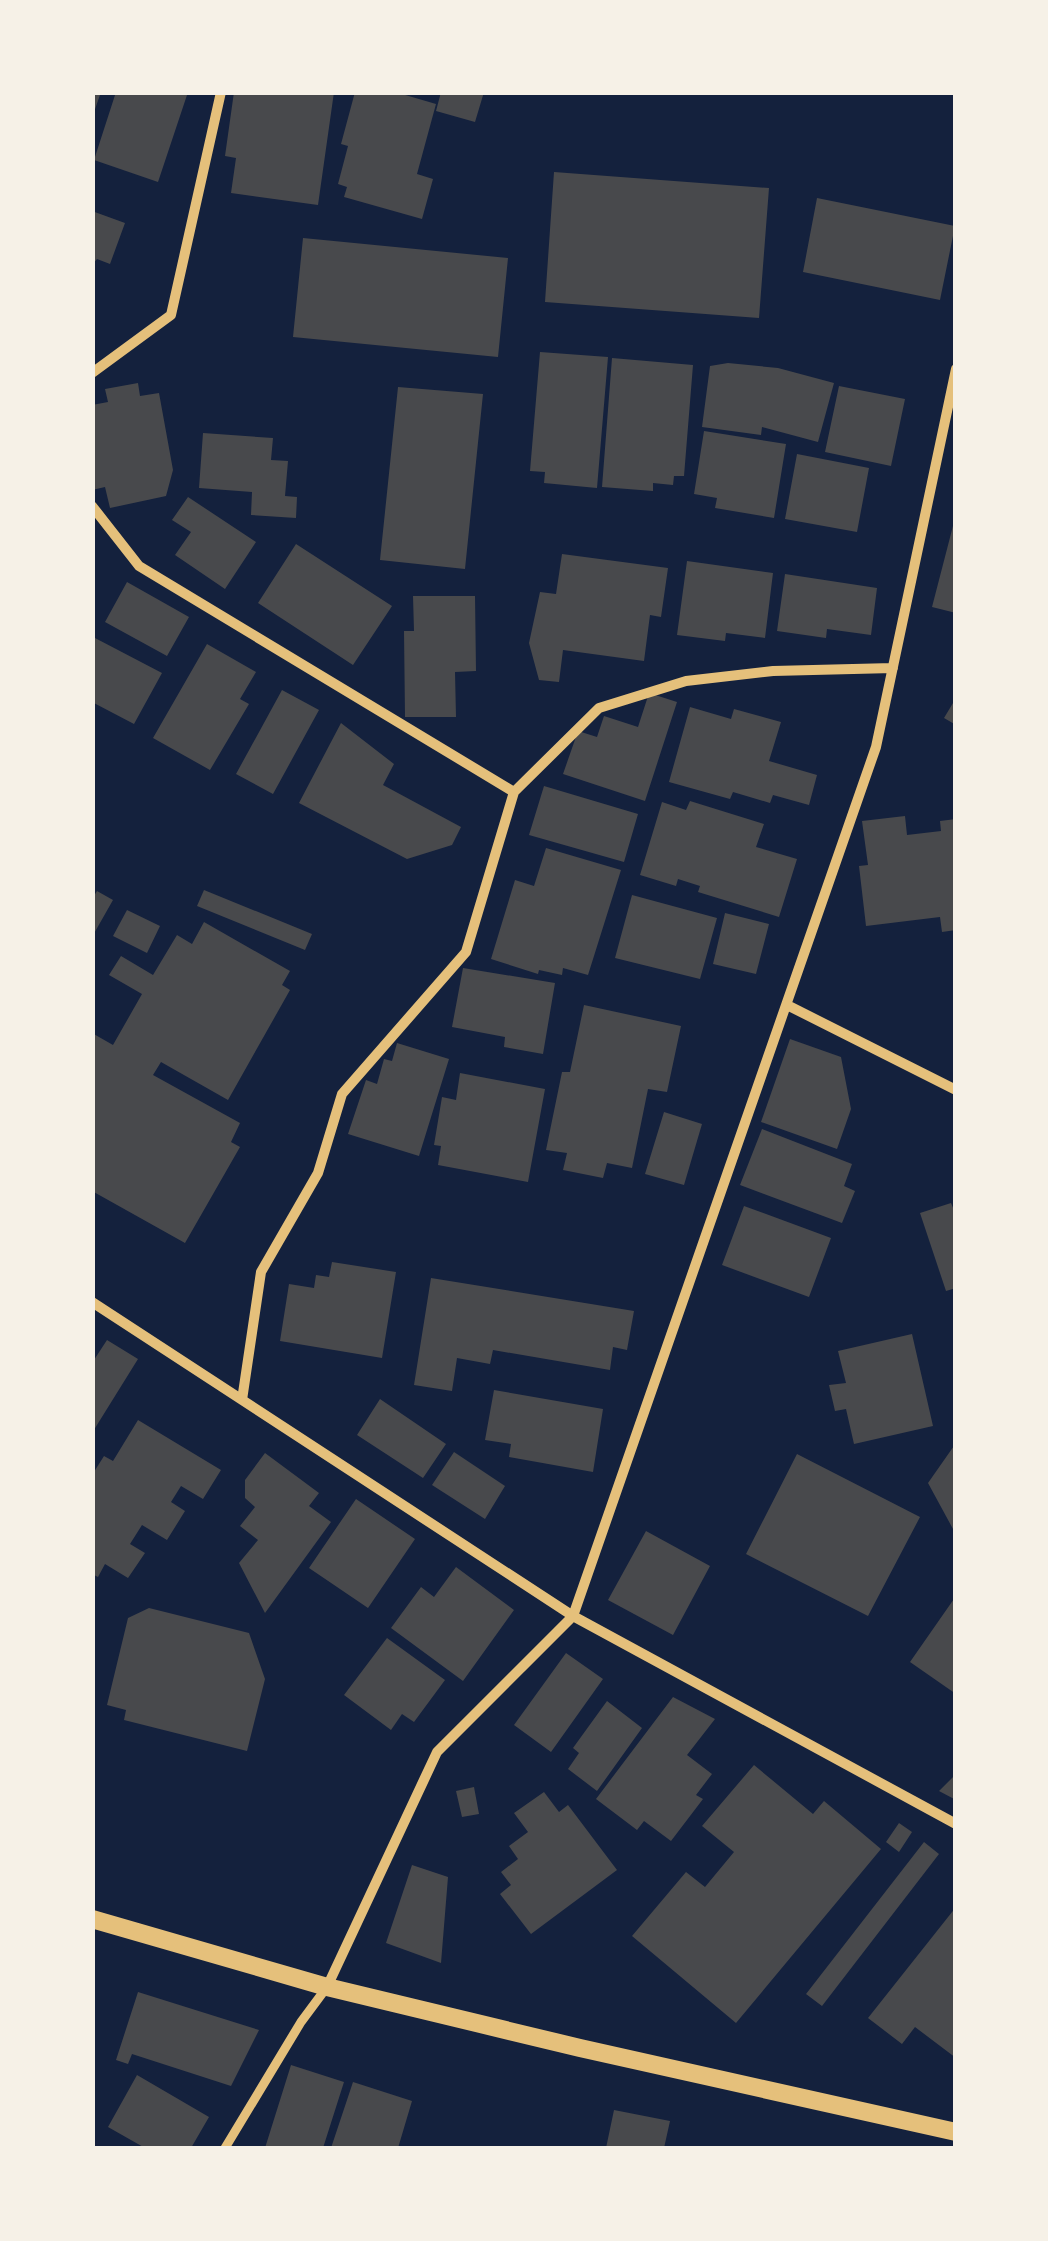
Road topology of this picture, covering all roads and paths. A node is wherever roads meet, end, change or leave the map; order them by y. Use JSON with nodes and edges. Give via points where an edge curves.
{"nodes":[{"id":1,"x":221,"y":92,"type":"edge"},
{"id":2,"x":956,"y":369,"type":"edge"},
{"id":3,"x":92,"y":373,"type":"edge"},
{"id":4,"x":92,"y":506,"type":"edge"},
{"id":5,"x":893,"y":668,"type":"junction"},
{"id":6,"x":514,"y":792,"type":"junction"},
{"id":7,"x":787,"y":1005,"type":"junction"},
{"id":8,"x":956,"y":1090,"type":"edge"},
{"id":9,"x":92,"y":1302,"type":"edge"},
{"id":10,"x":242,"y":1400,"type":"junction"},
{"id":11,"x":574,"y":1616,"type":"junction"},
{"id":12,"x":956,"y":1824,"type":"edge"},
{"id":13,"x":92,"y":1918,"type":"edge"},
{"id":14,"x":327,"y":1987,"type":"junction"},
{"id":15,"x":956,"y":2132,"type":"edge"},
{"id":16,"x":224,"y":2148,"type":"edge"}],
"edges":[{"from":1,"to":3,"type":"street","via":[[171,315]]},
{"from":2,"to":5,"type":"street"},
{"from":4,"to":6,"type":"street","via":[[139,566]]},
{"from":5,"to":6,"type":"street","via":[[686,681],[599,708]]},
{"from":5,"to":7,"type":"street","via":[[876,748]]},
{"from":6,"to":10,"type":"street","via":[[466,952],[342,1094],[318,1173],[261,1272]]},
{"from":7,"to":8,"type":"street"},
{"from":7,"to":11,"type":"street"},
{"from":9,"to":10,"type":"street"},
{"from":10,"to":11,"type":"street"},
{"from":11,"to":12,"type":"street"},
{"from":11,"to":14,"type":"street","via":[[437,1752]]},
{"from":13,"to":14,"type":"street"},
{"from":14,"to":15,"type":"street"},
{"from":14,"to":16,"type":"street"}]}
